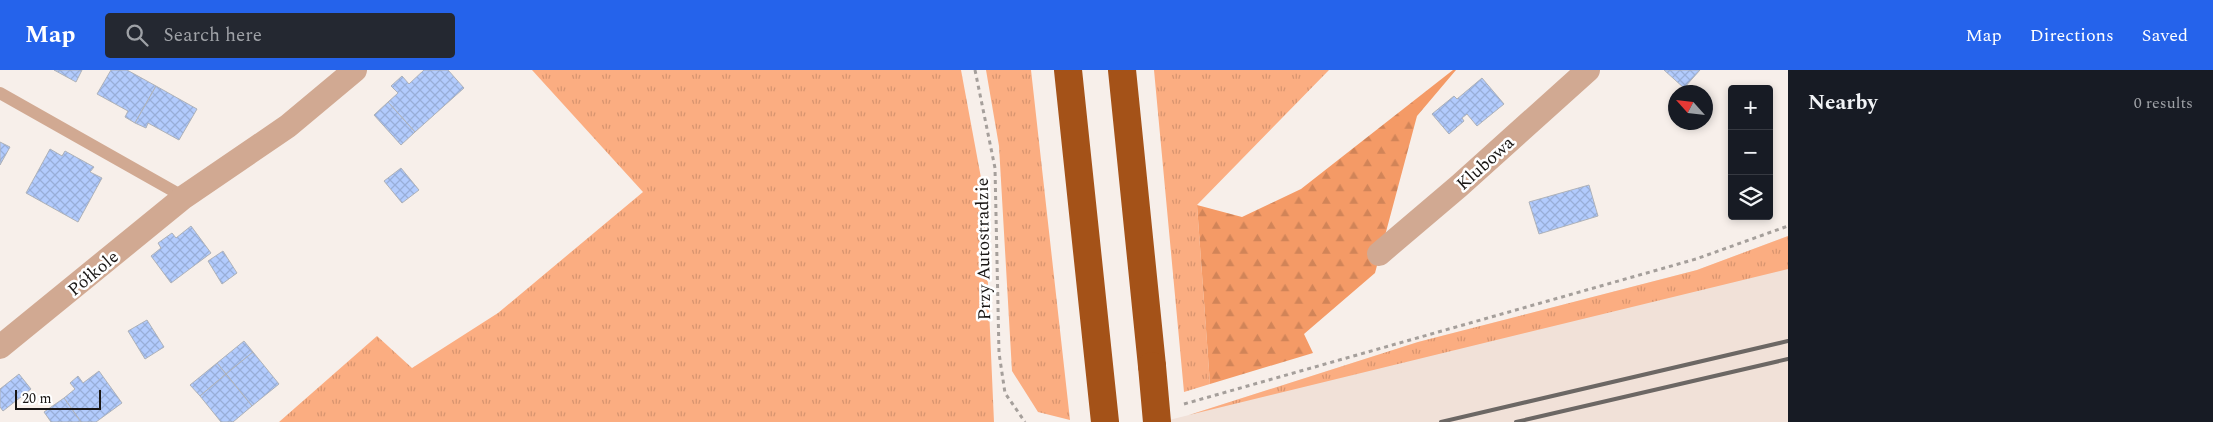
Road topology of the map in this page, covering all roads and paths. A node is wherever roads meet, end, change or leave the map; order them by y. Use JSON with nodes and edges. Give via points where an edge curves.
{"nodes":[{"id":1,"x":355,"y":70,"type":"edge"},
{"id":2,"x":975,"y":70,"type":"edge"},
{"id":3,"x":1068,"y":70,"type":"edge"},
{"id":4,"x":1122,"y":70,"type":"edge"},
{"id":5,"x":1588,"y":70,"type":"edge"},
{"id":6,"x":0,"y":93,"type":"edge"},
{"id":7,"x":184,"y":197,"type":"junction"},
{"id":8,"x":1788,"y":226,"type":"edge"},
{"id":9,"x":1379,"y":254,"type":"dead end"},
{"id":10,"x":0,"y":347,"type":"edge"},
{"id":11,"x":1167,"y":414,"type":"edge"},
{"id":12,"x":1026,"y":422,"type":"edge"},
{"id":13,"x":1105,"y":422,"type":"edge"}],
"edges":[{"from":1,"to":7,"type":"street","name":"Półkole","via":[[288,126]]},
{"from":2,"to":12,"type":"path","name":"Przy Autostradzie","via":[[995,168],[999,353],[1005,393]]},
{"from":3,"to":13,"type":"highway"},
{"from":4,"to":11,"type":"highway","bridge":true,"via":[[1152,366]]},
{"from":5,"to":9,"type":"street","name":"Klubowa"},
{"from":6,"to":7,"type":"lane"},
{"from":7,"to":10,"type":"street","name":"Półkole"},
{"from":8,"to":11,"type":"path","via":[[1696,260]]}]}
